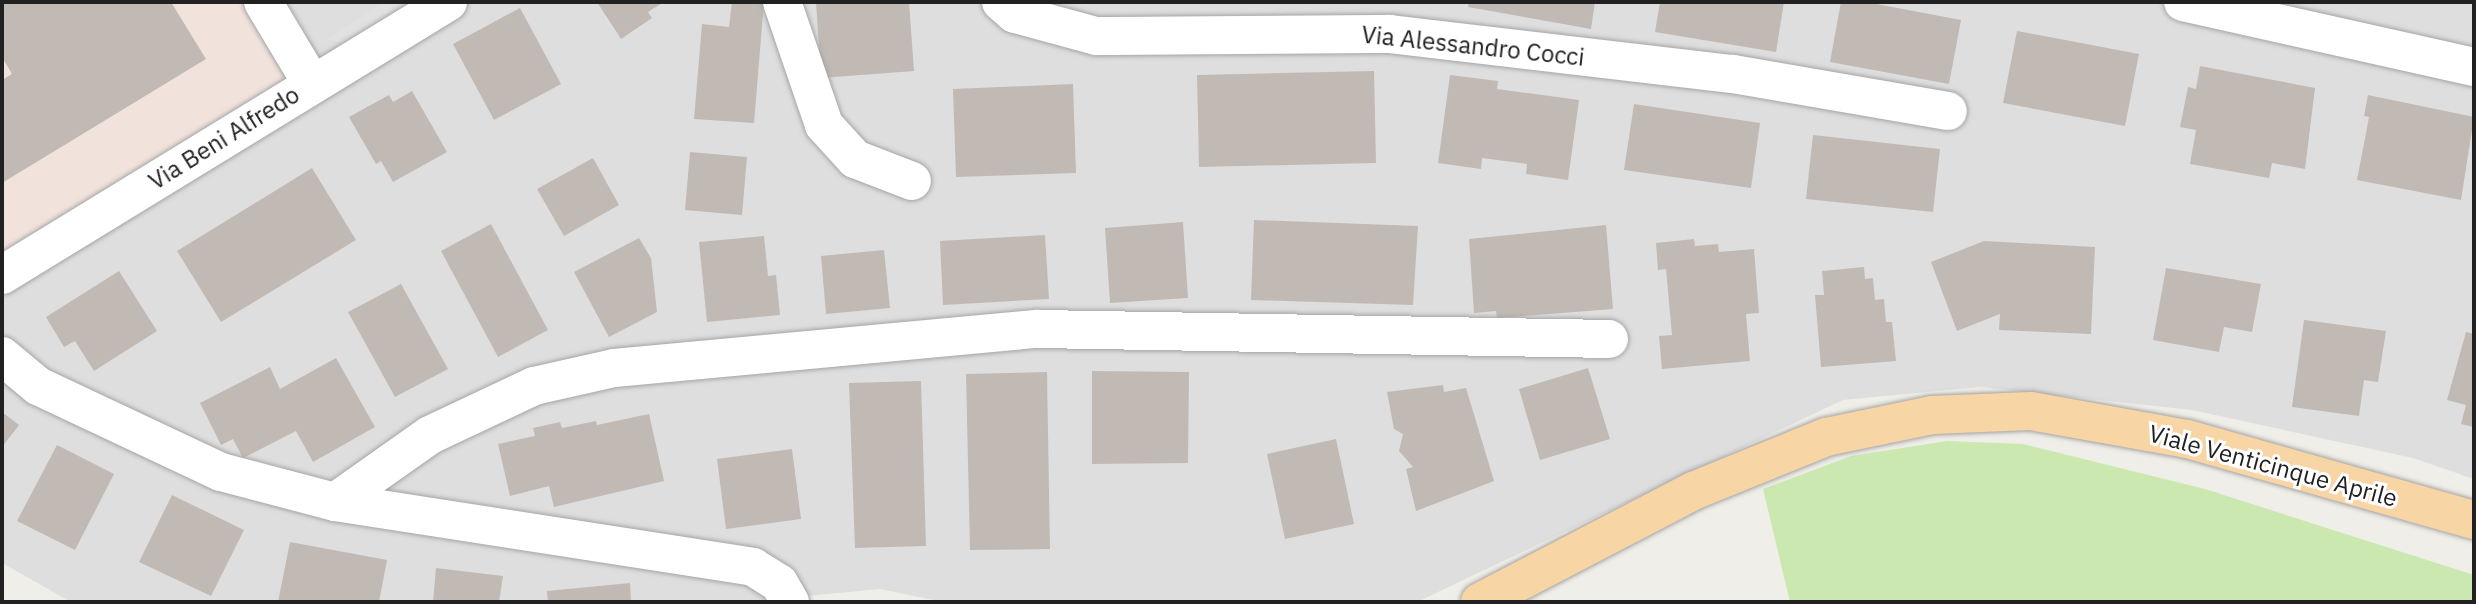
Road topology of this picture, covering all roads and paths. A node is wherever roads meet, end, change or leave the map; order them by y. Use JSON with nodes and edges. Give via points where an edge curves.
{"nodes":[{"id":1,"x":263,"y":2,"type":"edge"},
{"id":2,"x":447,"y":2,"type":"edge"},
{"id":3,"x":782,"y":2,"type":"edge"},
{"id":4,"x":1001,"y":2,"type":"edge"},
{"id":5,"x":2183,"y":2,"type":"edge"},
{"id":6,"x":2474,"y":67,"type":"edge"},
{"id":7,"x":313,"y":84,"type":"junction"},
{"id":8,"x":1948,"y":111,"type":"dead end"},
{"id":9,"x":912,"y":180,"type":"dead end"},
{"id":10,"x":2,"y":275,"type":"edge"},
{"id":11,"x":1609,"y":339,"type":"dead end"},
{"id":12,"x":2,"y":356,"type":"edge"},
{"id":13,"x":335,"y":502,"type":"junction"},
{"id":14,"x":2474,"y":520,"type":"edge"},
{"id":15,"x":790,"y":602,"type":"edge"},
{"id":16,"x":1480,"y":602,"type":"edge"}],
"edges":[{"from":1,"to":7,"type":"street"},
{"from":2,"to":7,"type":"street","name":"Via Beni Alfredo"},
{"from":3,"to":9,"type":"street","via":[[824,125],[855,159]]},
{"from":4,"to":8,"type":"street","name":"Via Alessandro Cocci","via":[[1015,14],[1096,36],[1390,34],[1733,75]]},
{"from":5,"to":6,"type":"street"},
{"from":7,"to":10,"type":"street","name":"Via Beni Alfredo"},
{"from":11,"to":13,"type":"street","via":[[1038,329],[614,368],[534,386],[430,435]]},
{"from":12,"to":13,"type":"street","via":[[38,386],[221,472]]},
{"from":13,"to":15,"type":"street","via":[[753,567],[779,583]]},
{"from":14,"to":16,"type":"main road","name":"Viale Venticinque Aprile","via":[[2187,439],[2031,411],[1932,415],[1826,437],[1693,491]]}]}
